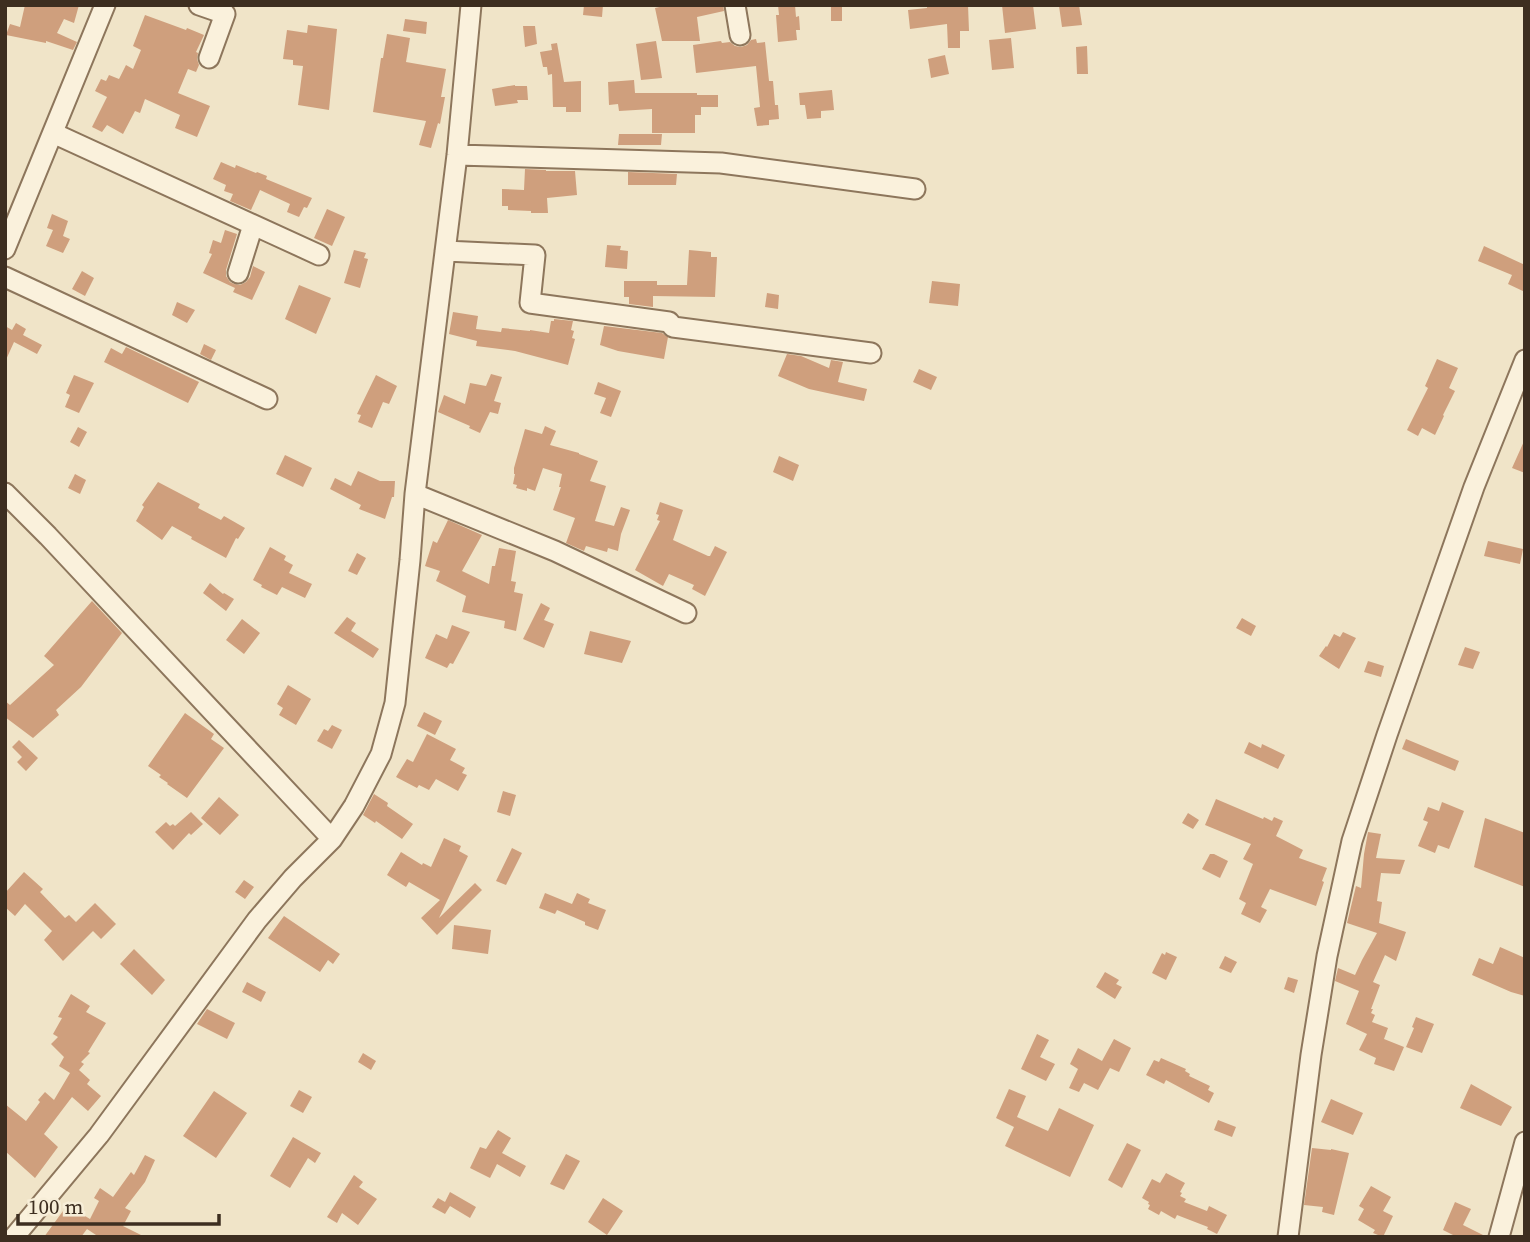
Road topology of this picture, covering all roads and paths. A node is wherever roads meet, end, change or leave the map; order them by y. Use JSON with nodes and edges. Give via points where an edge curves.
{"nodes":[{"id":1,"x":105,"y":5,"type":"edge"},
{"id":2,"x":199,"y":5,"type":"edge"},
{"id":3,"x":471,"y":5,"type":"edge"},
{"id":4,"x":734,"y":5,"type":"edge"},
{"id":5,"x":740,"y":35,"type":"dead end"},
{"id":6,"x":209,"y":58,"type":"dead end"},
{"id":7,"x":53,"y":133,"type":"junction"},
{"id":8,"x":457,"y":155,"type":"junction"},
{"id":9,"x":915,"y":189,"type":"dead end"},
{"id":10,"x":253,"y":225,"type":"junction"},
{"id":11,"x":5,"y":249,"type":"edge"},
{"id":12,"x":444,"y":251,"type":"junction"},
{"id":13,"x":319,"y":255,"type":"dead end"},
{"id":14,"x":237,"y":273,"type":"dead end"},
{"id":15,"x":5,"y":277,"type":"edge"},
{"id":16,"x":871,"y":353,"type":"dead end"},
{"id":17,"x":1525,"y":360,"type":"edge"},
{"id":18,"x":267,"y":399,"type":"dead end"},
{"id":19,"x":5,"y":493,"type":"edge"},
{"id":20,"x":415,"y":494,"type":"junction"},
{"id":21,"x":686,"y":613,"type":"dead end"},
{"id":22,"x":332,"y":839,"type":"junction"},
{"id":23,"x":1525,"y":1143,"type":"edge"},
{"id":24,"x":14,"y":1237,"type":"edge"},
{"id":25,"x":1288,"y":1237,"type":"edge"},
{"id":26,"x":1499,"y":1237,"type":"edge"}],
"edges":[{"from":1,"to":7,"type":"street"},
{"from":2,"to":6,"type":"street","via":[[225,14]]},
{"from":3,"to":8,"type":"street"},
{"from":4,"to":5,"type":"street"},
{"from":7,"to":10,"type":"street"},
{"from":7,"to":11,"type":"street"},
{"from":8,"to":9,"type":"street","via":[[721,163]]},
{"from":8,"to":12,"type":"street"},
{"from":10,"to":13,"type":"street"},
{"from":10,"to":14,"type":"street"},
{"from":12,"to":16,"type":"street","via":[[536,255],[530,303]]},
{"from":12,"to":20,"type":"street"},
{"from":15,"to":18,"type":"street"},
{"from":17,"to":25,"type":"street","via":[[1474,487],[1352,841],[1311,1055]]},
{"from":19,"to":22,"type":"street"},
{"from":20,"to":21,"type":"street","via":[[555,551]]},
{"from":20,"to":22,"type":"street","via":[[395,702],[381,754]]},
{"from":22,"to":24,"type":"street","via":[[257,920],[99,1135]]},
{"from":23,"to":26,"type":"street"}]}
